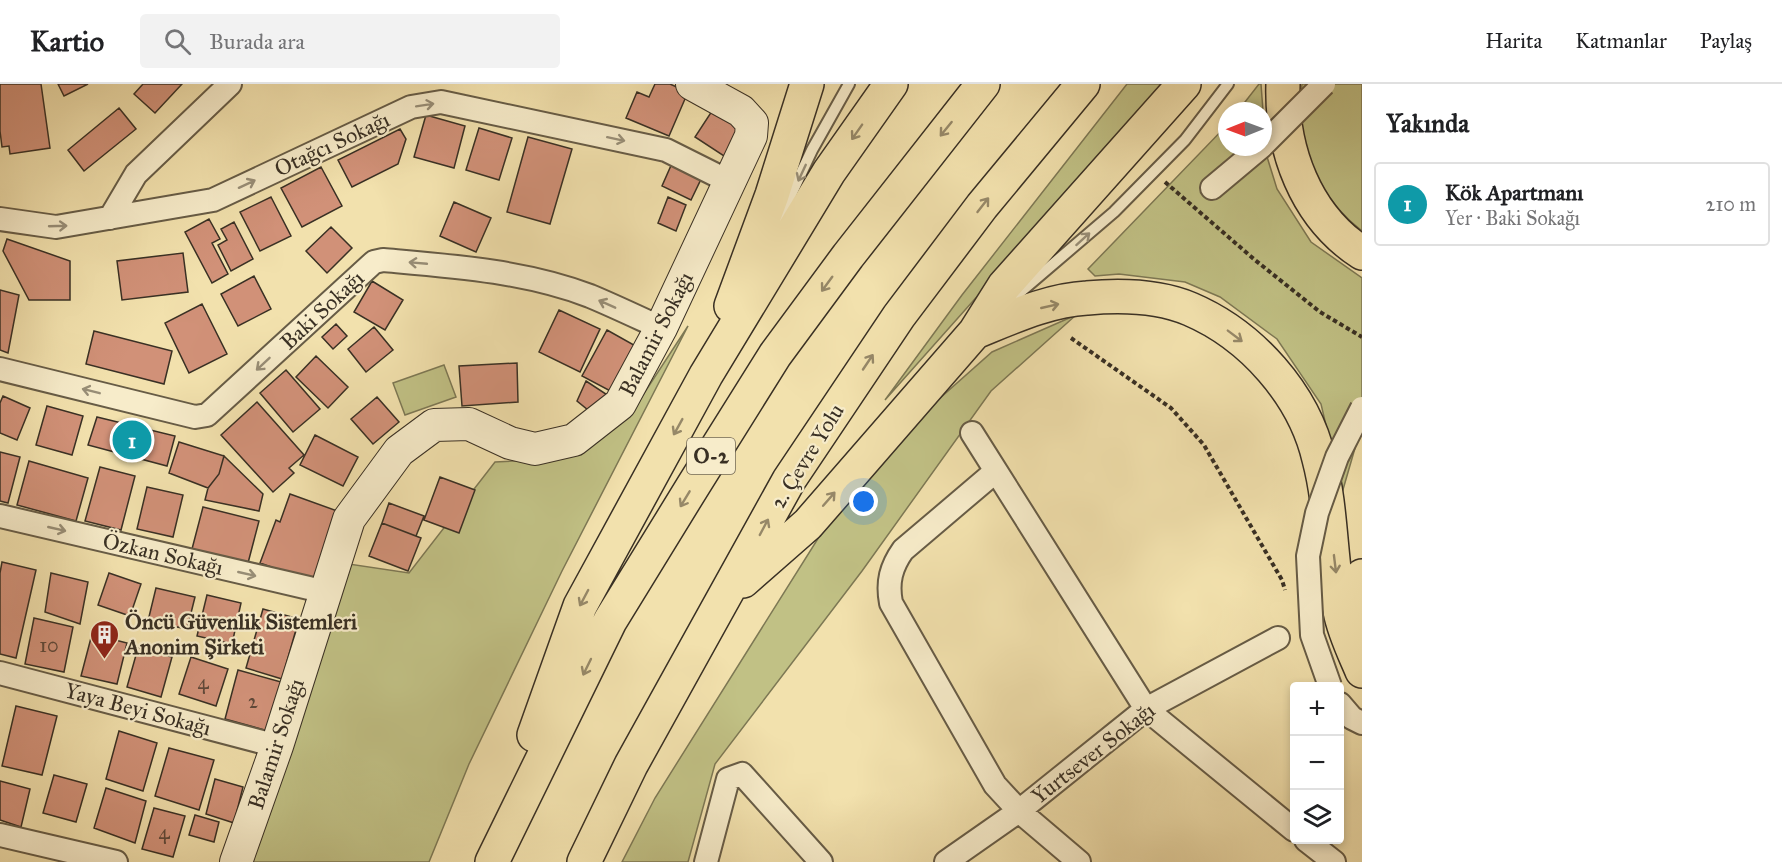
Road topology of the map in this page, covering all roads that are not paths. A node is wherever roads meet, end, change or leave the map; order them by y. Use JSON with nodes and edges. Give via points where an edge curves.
{"nodes":[{"id":1,"x":230,"y":84,"type":"edge"},
{"id":2,"x":692,"y":84,"type":"edge"},
{"id":3,"x":807,"y":84,"type":"edge"},
{"id":4,"x":849,"y":84,"type":"edge"},
{"id":5,"x":891,"y":84,"type":"edge"},
{"id":6,"x":983,"y":84,"type":"edge"},
{"id":7,"x":1083,"y":84,"type":"edge"},
{"id":8,"x":1184,"y":84,"type":"edge"},
{"id":9,"x":1228,"y":84,"type":"edge"},
{"id":10,"x":1283,"y":84,"type":"edge"},
{"id":11,"x":1324,"y":84,"type":"edge"},
{"id":12,"x":1272,"y":136,"type":"edge"},
{"id":13,"x":1250,"y":156,"type":"edge"},
{"id":14,"x":730,"y":182,"type":"junction"},
{"id":15,"x":1212,"y":188,"type":"dead end"},
{"id":16,"x":110,"y":218,"type":"junction"},
{"id":17,"x":0,"y":219,"type":"edge"},
{"id":18,"x":775,"y":228,"type":"dead end"},
{"id":19,"x":1362,"y":253,"type":"edge"},
{"id":20,"x":760,"y":260,"type":"dead end"},
{"id":21,"x":661,"y":328,"type":"junction"},
{"id":22,"x":975,"y":332,"type":"junction"},
{"id":23,"x":0,"y":369,"type":"edge"},
{"id":24,"x":706,"y":375,"type":"junction"},
{"id":25,"x":1362,"y":408,"type":"edge"},
{"id":26,"x":972,"y":434,"type":"dead end"},
{"id":27,"x":996,"y":471,"type":"junction"},
{"id":28,"x":0,"y":516,"type":"edge"},
{"id":29,"x":1362,"y":576,"type":"edge"},
{"id":30,"x":326,"y":592,"type":"junction"},
{"id":31,"x":726,"y":597,"type":"junction"},
{"id":32,"x":1362,"y":625,"type":"edge"},
{"id":33,"x":1278,"y":638,"type":"dead end"},
{"id":34,"x":1362,"y":671,"type":"edge"},
{"id":35,"x":0,"y":673,"type":"edge"},
{"id":36,"x":1328,"y":682,"type":"edge"},
{"id":37,"x":1146,"y":708,"type":"junction"},
{"id":38,"x":1344,"y":709,"type":"edge"},
{"id":39,"x":1362,"y":723,"type":"edge"},
{"id":40,"x":277,"y":746,"type":"junction"},
{"id":41,"x":1019,"y":811,"type":"junction"},
{"id":42,"x":1290,"y":827,"type":"edge"},
{"id":43,"x":0,"y":835,"type":"edge"},
{"id":44,"x":1311,"y":844,"type":"edge"},
{"id":45,"x":116,"y":862,"type":"edge"},
{"id":46,"x":236,"y":862,"type":"edge"},
{"id":47,"x":491,"y":862,"type":"edge"},
{"id":48,"x":584,"y":862,"type":"edge"},
{"id":49,"x":706,"y":862,"type":"edge"},
{"id":50,"x":821,"y":862,"type":"edge"},
{"id":51,"x":946,"y":862,"type":"edge"},
{"id":52,"x":1079,"y":862,"type":"edge"},
{"id":53,"x":1334,"y":862,"type":"edge"}],
"edges":[{"from":1,"to":16,"type":"street","via":[[136,174]]},
{"from":2,"to":14,"type":"street","name":"Balamir Sokağı","via":[[741,111],[752,123],[751,136]]},
{"from":3,"to":24,"type":"main road","via":[[772,195]]},
{"from":4,"to":18,"type":"lane","one_way":true},
{"from":5,"to":24,"type":"main road","one_way":true,"via":[[829,172]]},
{"from":6,"to":47,"type":"main road","number":"O-2","one_way":true,"via":[[775,355],[610,621]]},
{"from":31,"to":7,"type":"main road","name":"2. Çevre Yolu","one_way":true,"via":[[789,480],[899,316],[982,206]]},
{"from":8,"to":22,"type":"main road","via":[[1004,286]]},
{"from":22,"to":9,"type":"lane","one_way":true,"via":[[1114,212],[1185,140]]},
{"from":10,"to":19,"type":"main road","via":[[1288,143],[1300,181],[1321,214],[1348,244]]},
{"from":11,"to":12,"type":"street","bridge":true},
{"from":13,"to":15,"type":"street"},
{"from":16,"to":14,"type":"street","name":"Otağcı Sokağı","one_way":true,"via":[[213,200],[411,107],[441,102],[666,150]]},
{"from":14,"to":21,"type":"street","name":"Balamir Sokağı"},
{"from":17,"to":16,"type":"street","name":"Otağcı Sokağı","one_way":true,"via":[[56,227]]},
{"from":20,"to":24,"type":"lane"},
{"from":21,"to":23,"type":"street","name":"Baki Sokağı","one_way":true,"via":[[588,296],[529,279],[383,260],[374,262],[207,416],[195,417]]},
{"from":21,"to":30,"type":"street","name":"Balamir Sokağı","via":[[621,404],[574,440],[535,449],[510,443],[468,424],[434,425],[399,451],[349,519]]},
{"from":31,"to":22,"type":"main road","one_way":true,"via":[[807,524]]},
{"from":22,"to":34,"type":"main road","one_way":true,"via":[[1042,307],[1085,298],[1120,297],[1189,309],[1246,344],[1266,362],[1295,401],[1319,458],[1340,612]]},
{"from":24,"to":47,"type":"main road","one_way":true,"via":[[579,606]]},
{"from":25,"to":36,"type":"street","bridge":true,"via":[[1337,457],[1317,513],[1308,556],[1312,635]]},
{"from":26,"to":27,"type":"street"},
{"from":27,"to":37,"type":"street"},
{"from":27,"to":41,"type":"street","via":[[903,550],[891,572],[889,592],[891,603],[995,785]]},
{"from":28,"to":30,"type":"street","name":"Özkan Sokağı","one_way":true},
{"from":29,"to":32,"type":"main road"},
{"from":30,"to":40,"type":"street","name":"Balamir Sokağı"},
{"from":31,"to":48,"type":"main road","name":"2. Çevre Yolu","via":[[631,765]]},
{"from":33,"to":37,"type":"street","name":"Yurtsever Sokağı"},
{"from":35,"to":40,"type":"street","name":"Yaya Beyi Sokağı"},
{"from":37,"to":41,"type":"street","name":"Yurtsever Sokağı"},
{"from":37,"to":42,"type":"street"},
{"from":38,"to":39,"type":"street"},
{"from":40,"to":46,"type":"street","name":"Balamir Sokağı"},
{"from":41,"to":51,"type":"street","name":"Yurtsever Sokağı"},
{"from":41,"to":52,"type":"street"},
{"from":43,"to":45,"type":"street"},
{"from":44,"to":53,"type":"street"},
{"from":49,"to":50,"type":"street","via":[[728,779],[742,774]]}]}
